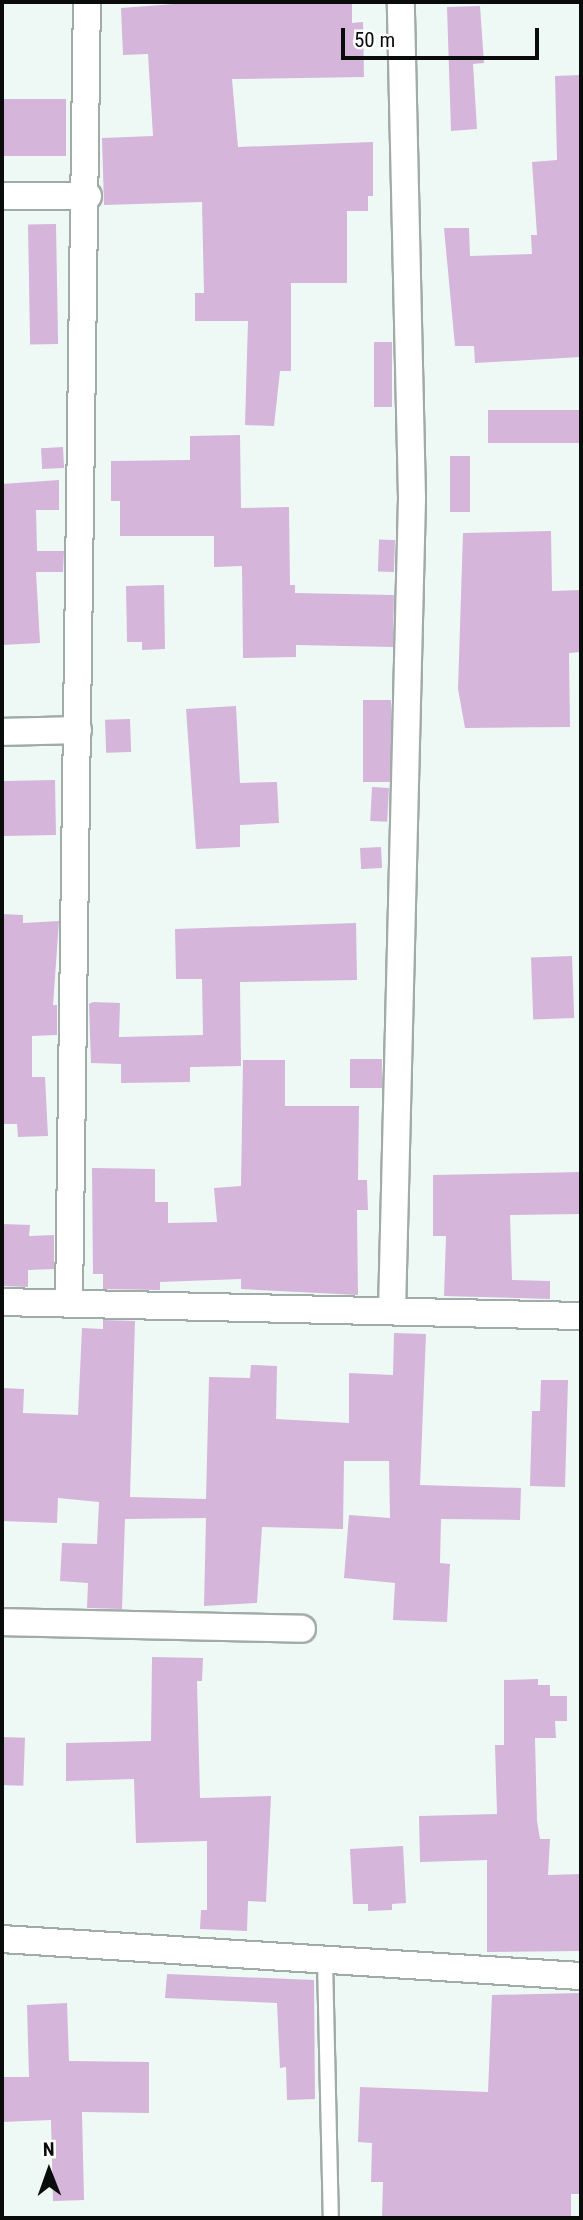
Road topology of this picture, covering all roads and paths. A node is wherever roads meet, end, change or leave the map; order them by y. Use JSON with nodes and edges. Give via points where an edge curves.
{"nodes":[{"id":1,"x":88,"y":2,"type":"edge"},
{"id":2,"x":401,"y":2,"type":"edge"},
{"id":3,"x":2,"y":196,"type":"edge"},
{"id":4,"x":88,"y":196,"type":"junction"},
{"id":5,"x":78,"y":730,"type":"junction"},
{"id":6,"x":2,"y":732,"type":"edge"},
{"id":7,"x":69,"y":1301,"type":"junction"},
{"id":8,"x":2,"y":1302,"type":"edge"},
{"id":9,"x":392,"y":1311,"type":"junction"},
{"id":10,"x":581,"y":1316,"type":"edge"},
{"id":11,"x":2,"y":1622,"type":"edge"},
{"id":12,"x":302,"y":1629,"type":"dead end"},
{"id":13,"x":2,"y":1939,"type":"edge"},
{"id":14,"x":325,"y":1961,"type":"junction"},
{"id":15,"x":581,"y":1976,"type":"edge"},
{"id":16,"x":331,"y":2218,"type":"edge"}],
"edges":[{"from":1,"to":4,"type":"street"},
{"from":2,"to":9,"type":"street","via":[[412,498]]},
{"from":3,"to":4,"type":"street"},
{"from":4,"to":5,"type":"street"},
{"from":5,"to":6,"type":"street"},
{"from":5,"to":7,"type":"street"},
{"from":7,"to":8,"type":"street"},
{"from":7,"to":9,"type":"street"},
{"from":9,"to":10,"type":"street"},
{"from":11,"to":12,"type":"street"},
{"from":13,"to":14,"type":"street"},
{"from":14,"to":15,"type":"street"},
{"from":14,"to":16,"type":"lane"}]}
